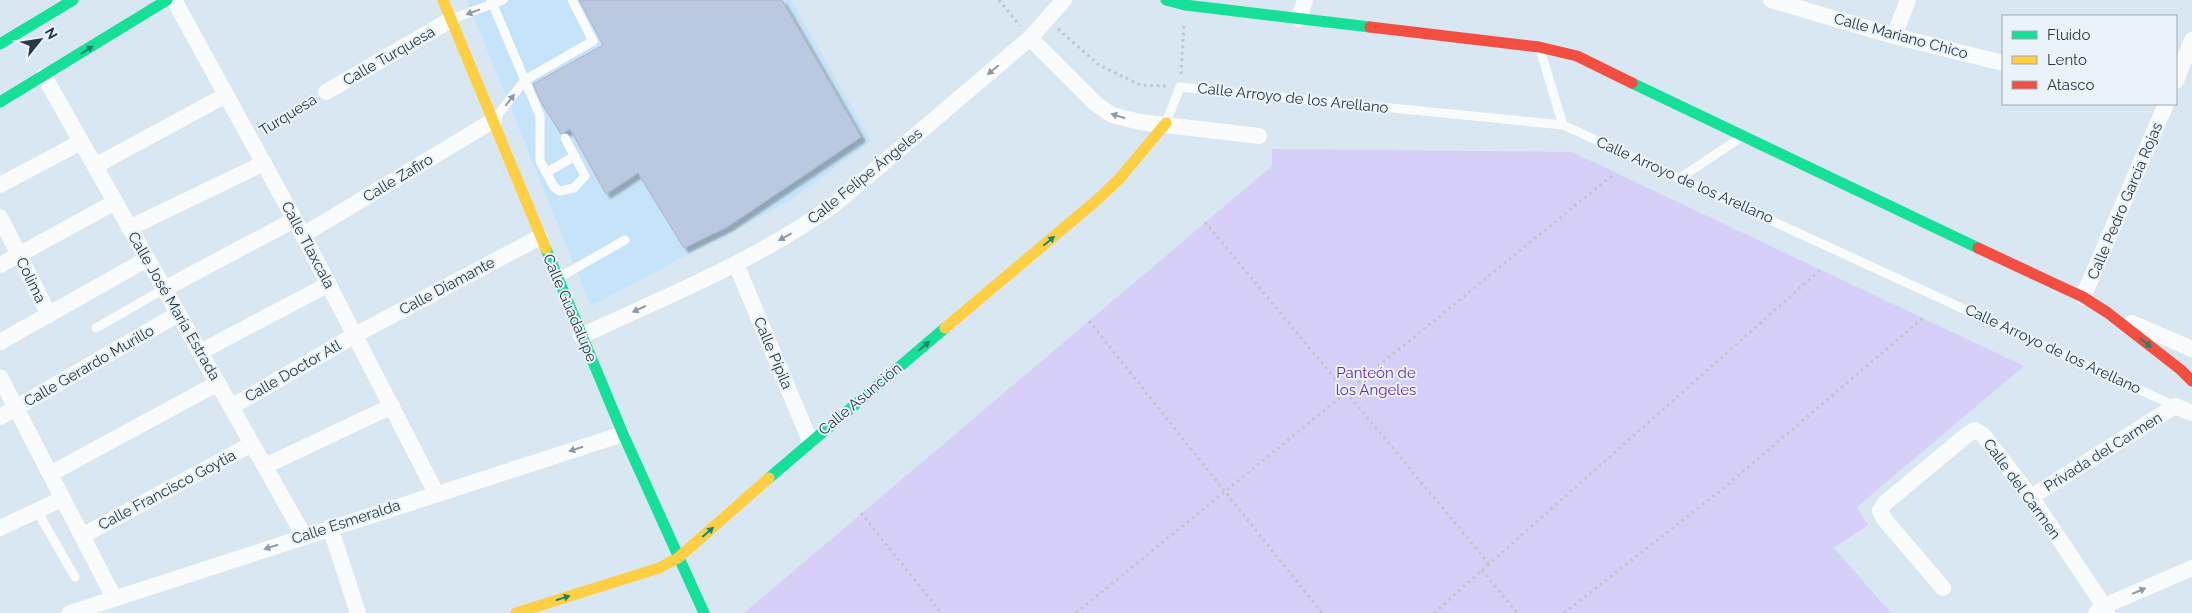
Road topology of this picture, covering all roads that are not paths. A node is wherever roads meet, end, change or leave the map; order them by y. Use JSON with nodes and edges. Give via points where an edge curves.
{"nodes":[{"id":1,"x":73,"y":0,"type":"edge"},
{"id":2,"x":167,"y":0,"type":"edge"},
{"id":3,"x":174,"y":0,"type":"edge"},
{"id":4,"x":444,"y":0,"type":"edge"},
{"id":5,"x":503,"y":0,"type":"edge"},
{"id":6,"x":572,"y":0,"type":"edge"},
{"id":7,"x":1064,"y":0,"type":"edge"},
{"id":8,"x":1166,"y":0,"type":"edge"},
{"id":9,"x":1306,"y":0,"type":"edge"},
{"id":10,"x":1771,"y":0,"type":"edge"},
{"id":11,"x":1908,"y":0,"type":"edge"},
{"id":12,"x":492,"y":2,"type":"edge"},
{"id":13,"x":1299,"y":18,"type":"junction"},
{"id":14,"x":452,"y":19,"type":"junction"},
{"id":15,"x":1894,"y":36,"type":"junction"},
{"id":16,"x":1030,"y":38,"type":"junction"},
{"id":17,"x":2192,"y":40,"type":"edge"},
{"id":18,"x":0,"y":44,"type":"edge"},
{"id":19,"x":1539,"y":47,"type":"junction"},
{"id":20,"x":2002,"y":63,"type":"edge"},
{"id":21,"x":44,"y":76,"type":"junction"},
{"id":22,"x":2177,"y":78,"type":"edge"},
{"id":23,"x":525,"y":80,"type":"junction"},
{"id":24,"x":326,"y":92,"type":"road end"},
{"id":25,"x":226,"y":95,"type":"junction"},
{"id":26,"x":0,"y":102,"type":"edge"},
{"id":27,"x":2166,"y":105,"type":"edge"},
{"id":28,"x":494,"y":120,"type":"junction"},
{"id":29,"x":1166,"y":123,"type":"junction"},
{"id":30,"x":1562,"y":125,"type":"junction"},
{"id":31,"x":1259,"y":136,"type":"dead end"},
{"id":32,"x":1742,"y":137,"type":"junction"},
{"id":33,"x":565,"y":138,"type":"dead end"},
{"id":34,"x":81,"y":142,"type":"junction"},
{"id":35,"x":575,"y":156,"type":"junction"},
{"id":36,"x":264,"y":163,"type":"junction"},
{"id":37,"x":95,"y":166,"type":"junction"},
{"id":38,"x":546,"y":173,"type":"junction"},
{"id":39,"x":1680,"y":178,"type":"junction"},
{"id":40,"x":0,"y":185,"type":"edge"},
{"id":41,"x":115,"y":202,"type":"junction"},
{"id":42,"x":0,"y":217,"type":"edge"},
{"id":43,"x":294,"y":220,"type":"junction"},
{"id":44,"x":129,"y":228,"type":"junction"},
{"id":45,"x":303,"y":235,"type":"junction"},
{"id":46,"x":540,"y":237,"type":"junction"},
{"id":47,"x":625,"y":240,"type":"dead end"},
{"id":48,"x":19,"y":255,"type":"junction"},
{"id":49,"x":147,"y":259,"type":"junction"},
{"id":50,"x":736,"y":264,"type":"junction"},
{"id":51,"x":0,"y":265,"type":"edge"},
{"id":52,"x":557,"y":278,"type":"junction"},
{"id":53,"x":329,"y":284,"type":"junction"},
{"id":54,"x":164,"y":289,"type":"junction"},
{"id":55,"x":2083,"y":298,"type":"junction"},
{"id":56,"x":2108,"y":313,"type":"junction"},
{"id":57,"x":178,"y":314,"type":"junction"},
{"id":58,"x":49,"y":315,"type":"junction"},
{"id":59,"x":96,"y":328,"type":"dead end"},
{"id":60,"x":355,"y":335,"type":"junction"},
{"id":61,"x":582,"y":336,"type":"junction"},
{"id":62,"x":0,"y":342,"type":"edge"},
{"id":63,"x":2192,"y":349,"type":"edge"},
{"id":64,"x":200,"y":352,"type":"junction"},
{"id":65,"x":0,"y":377,"type":"edge"},
{"id":66,"x":2192,"y":381,"type":"edge"},
{"id":67,"x":218,"y":383,"type":"junction"},
{"id":68,"x":392,"y":406,"type":"junction"},
{"id":69,"x":2175,"y":406,"type":"junction"},
{"id":70,"x":231,"y":407,"type":"junction"},
{"id":71,"x":16,"y":408,"type":"junction"},
{"id":72,"x":2192,"y":413,"type":"edge"},
{"id":73,"x":0,"y":417,"type":"edge"},
{"id":74,"x":623,"y":434,"type":"junction"},
{"id":75,"x":810,"y":441,"type":"junction"},
{"id":76,"x":252,"y":444,"type":"junction"},
{"id":77,"x":264,"y":466,"type":"junction"},
{"id":78,"x":50,"y":474,"type":"junction"},
{"id":79,"x":436,"y":493,"type":"junction"},
{"id":80,"x":2031,"y":498,"type":"junction"},
{"id":81,"x":62,"y":499,"type":"junction"},
{"id":82,"x":37,"y":511,"type":"junction"},
{"id":83,"x":0,"y":528,"type":"edge"},
{"id":84,"x":330,"y":528,"type":"junction"},
{"id":85,"x":82,"y":536,"type":"junction"},
{"id":86,"x":304,"y":536,"type":"junction"},
{"id":87,"x":678,"y":558,"type":"junction"},
{"id":88,"x":2192,"y":568,"type":"edge"},
{"id":89,"x":75,"y":577,"type":"dead end"},
{"id":90,"x":1943,"y":588,"type":"dead end"},
{"id":91,"x":114,"y":598,"type":"junction"},
{"id":92,"x":2102,"y":611,"type":"edge"},
{"id":93,"x":70,"y":613,"type":"edge"},
{"id":94,"x":358,"y":613,"type":"edge"},
{"id":95,"x":516,"y":613,"type":"edge"},
{"id":96,"x":704,"y":613,"type":"edge"}],
"edges":[{"from":1,"to":18,"type":"street"},
{"from":21,"to":2,"type":"street","one_way":true},
{"from":3,"to":25,"type":"street","name":"Calle Tlaxcala"},
{"from":4,"to":14,"type":"street","name":"Calle Guadalupe"},
{"from":5,"to":12,"type":"lane"},
{"from":6,"to":23,"type":"lane","via":[[593,41]]},
{"from":7,"to":16,"type":"street","name":"Calle Felipe Ángeles"},
{"from":8,"to":13,"type":"street"},
{"from":9,"to":13,"type":"street"},
{"from":10,"to":15,"type":"street","name":"Calle Mariano Chico"},
{"from":11,"to":15,"type":"street"},
{"from":12,"to":14,"type":"lane","one_way":true},
{"from":12,"to":23,"type":"lane"},
{"from":13,"to":19,"type":"street"},
{"from":14,"to":24,"type":"street","name":"Calle Turquesa"},
{"from":14,"to":28,"type":"street","name":"Calle Guadalupe"},
{"from":15,"to":20,"type":"street","name":"Calle Mariano Chico"},
{"from":29,"to":16,"type":"street","one_way":true,"via":[[1140,122],[1112,115],[1096,104]]},
{"from":16,"to":50,"type":"street","name":"Calle Felipe Ángeles","one_way":true,"via":[[835,204]]},
{"from":17,"to":22,"type":"street"},
{"from":19,"to":30,"type":"lane"},
{"from":19,"to":32,"type":"street","via":[[1577,56]]},
{"from":21,"to":26,"type":"street"},
{"from":21,"to":34,"type":"street","name":"Calle José María Estrada"},
{"from":28,"to":23,"type":"lane","one_way":true},
{"from":23,"to":38,"type":"lane","via":[[540,116],[540,161]]},
{"from":25,"to":36,"type":"street","name":"Calle Tlaxcala"},
{"from":25,"to":37,"type":"street"},
{"from":27,"to":55,"type":"street","name":"Calle Pedro García Rojas"},
{"from":28,"to":45,"type":"street","name":"Calle Zafiro"},
{"from":28,"to":46,"type":"street","name":"Calle Guadalupe"},
{"from":29,"to":30,"type":"lane","name":"Calle Arroyo de los Arellano","via":[[1180,87]]},
{"from":29,"to":31,"type":"street"},
{"from":75,"to":29,"type":"street","name":"Calle Asunción","one_way":true,"via":[[1097,200]]},
{"from":30,"to":39,"type":"lane","name":"Calle Arroyo de los Arellano"},
{"from":32,"to":39,"type":"lane"},
{"from":32,"to":55,"type":"street"},
{"from":33,"to":35,"type":"lane"},
{"from":34,"to":37,"type":"street","name":"Calle José María Estrada"},
{"from":34,"to":40,"type":"street"},
{"from":35,"to":38,"type":"lane"},
{"from":35,"to":38,"type":"lane","via":[[585,176],[574,188],[560,191]]},
{"from":36,"to":43,"type":"street","name":"Calle Tlaxcala"},
{"from":36,"to":44,"type":"street"},
{"from":37,"to":41,"type":"street","name":"Calle José María Estrada"},
{"from":39,"to":69,"type":"lane","name":"Calle Arroyo de los Arellano"},
{"from":41,"to":44,"type":"street","name":"Calle José María Estrada"},
{"from":41,"to":48,"type":"street"},
{"from":42,"to":48,"type":"street","name":"Colima"},
{"from":43,"to":45,"type":"street","name":"Calle Tlaxcala"},
{"from":43,"to":54,"type":"street"},
{"from":44,"to":49,"type":"street","name":"Calle José María Estrada"},
{"from":45,"to":53,"type":"street","name":"Calle Tlaxcala"},
{"from":46,"to":52,"type":"street","name":"Calle Guadalupe"},
{"from":46,"to":60,"type":"street","name":"Calle Diamante"},
{"from":47,"to":52,"type":"lane"},
{"from":48,"to":51,"type":"street"},
{"from":48,"to":58,"type":"street","name":"Colima"},
{"from":49,"to":54,"type":"street","name":"Calle José María Estrada"},
{"from":49,"to":58,"type":"street"},
{"from":50,"to":61,"type":"street","name":"Calle Felipe Ángeles","one_way":true},
{"from":50,"to":75,"type":"street","name":"Calle Pípila"},
{"from":52,"to":61,"type":"street","name":"Calle Guadalupe"},
{"from":53,"to":60,"type":"street","name":"Calle Tlaxcala"},
{"from":53,"to":64,"type":"street"},
{"from":54,"to":57,"type":"street","name":"Calle José María Estrada"},
{"from":54,"to":59,"type":"lane"},
{"from":55,"to":56,"type":"street"},
{"from":56,"to":63,"type":"street"},
{"from":56,"to":66,"type":"street","one_way":true},
{"from":57,"to":64,"type":"street","name":"Calle José María Estrada"},
{"from":57,"to":71,"type":"street","name":"Calle Gerardo Murillo"},
{"from":58,"to":62,"type":"street"},
{"from":60,"to":68,"type":"street","name":"Calle Tlaxcala"},
{"from":60,"to":70,"type":"street","name":"Calle Doctor Atl"},
{"from":61,"to":74,"type":"street","name":"Calle Guadalupe"},
{"from":64,"to":67,"type":"street","name":"Calle José María Estrada"},
{"from":65,"to":71,"type":"street"},
{"from":67,"to":70,"type":"street","name":"Calle José María Estrada"},
{"from":67,"to":78,"type":"street"},
{"from":68,"to":77,"type":"street"},
{"from":68,"to":79,"type":"street","name":"Calle Tlaxcala"},
{"from":69,"to":72,"type":"street","name":"Calle Arroyo de los Arellano"},
{"from":69,"to":80,"type":"street","name":"Privada del Carmen"},
{"from":70,"to":76,"type":"street","name":"Calle José María Estrada"},
{"from":71,"to":73,"type":"street","name":"Calle Gerardo Murillo"},
{"from":71,"to":78,"type":"street"},
{"from":74,"to":79,"type":"street","name":"Calle Esmeralda","one_way":true},
{"from":74,"to":87,"type":"street","name":"Calle Guadalupe"},
{"from":87,"to":75,"type":"street","name":"Calle Asunción","one_way":true},
{"from":76,"to":77,"type":"street","name":"Calle José María Estrada"},
{"from":76,"to":85,"type":"street","name":"Calle Francisco Goytia"},
{"from":77,"to":86,"type":"street","name":"Calle José María Estrada"},
{"from":78,"to":81,"type":"street"},
{"from":79,"to":84,"type":"street","name":"Calle Esmeralda"},
{"from":80,"to":90,"type":"street","name":"Calle del Carmen","via":[[1976,430],[1885,503],[1880,511],[1885,520]]},
{"from":80,"to":92,"type":"street","name":"Calle del Carmen"},
{"from":81,"to":82,"type":"street"},
{"from":81,"to":85,"type":"street"},
{"from":82,"to":83,"type":"street"},
{"from":82,"to":89,"type":"lane"},
{"from":84,"to":86,"type":"street","name":"Calle Esmeralda"},
{"from":84,"to":94,"type":"street"},
{"from":85,"to":91,"type":"street"},
{"from":86,"to":91,"type":"street","name":"Calle Esmeralda","one_way":true},
{"from":95,"to":87,"type":"street","name":"Calle Asunción","one_way":true,"via":[[659,568]]},
{"from":87,"to":96,"type":"street","name":"Calle Guadalupe"},
{"from":92,"to":88,"type":"street","one_way":true},
{"from":91,"to":93,"type":"street","name":"Calle Esmeralda"}]}
